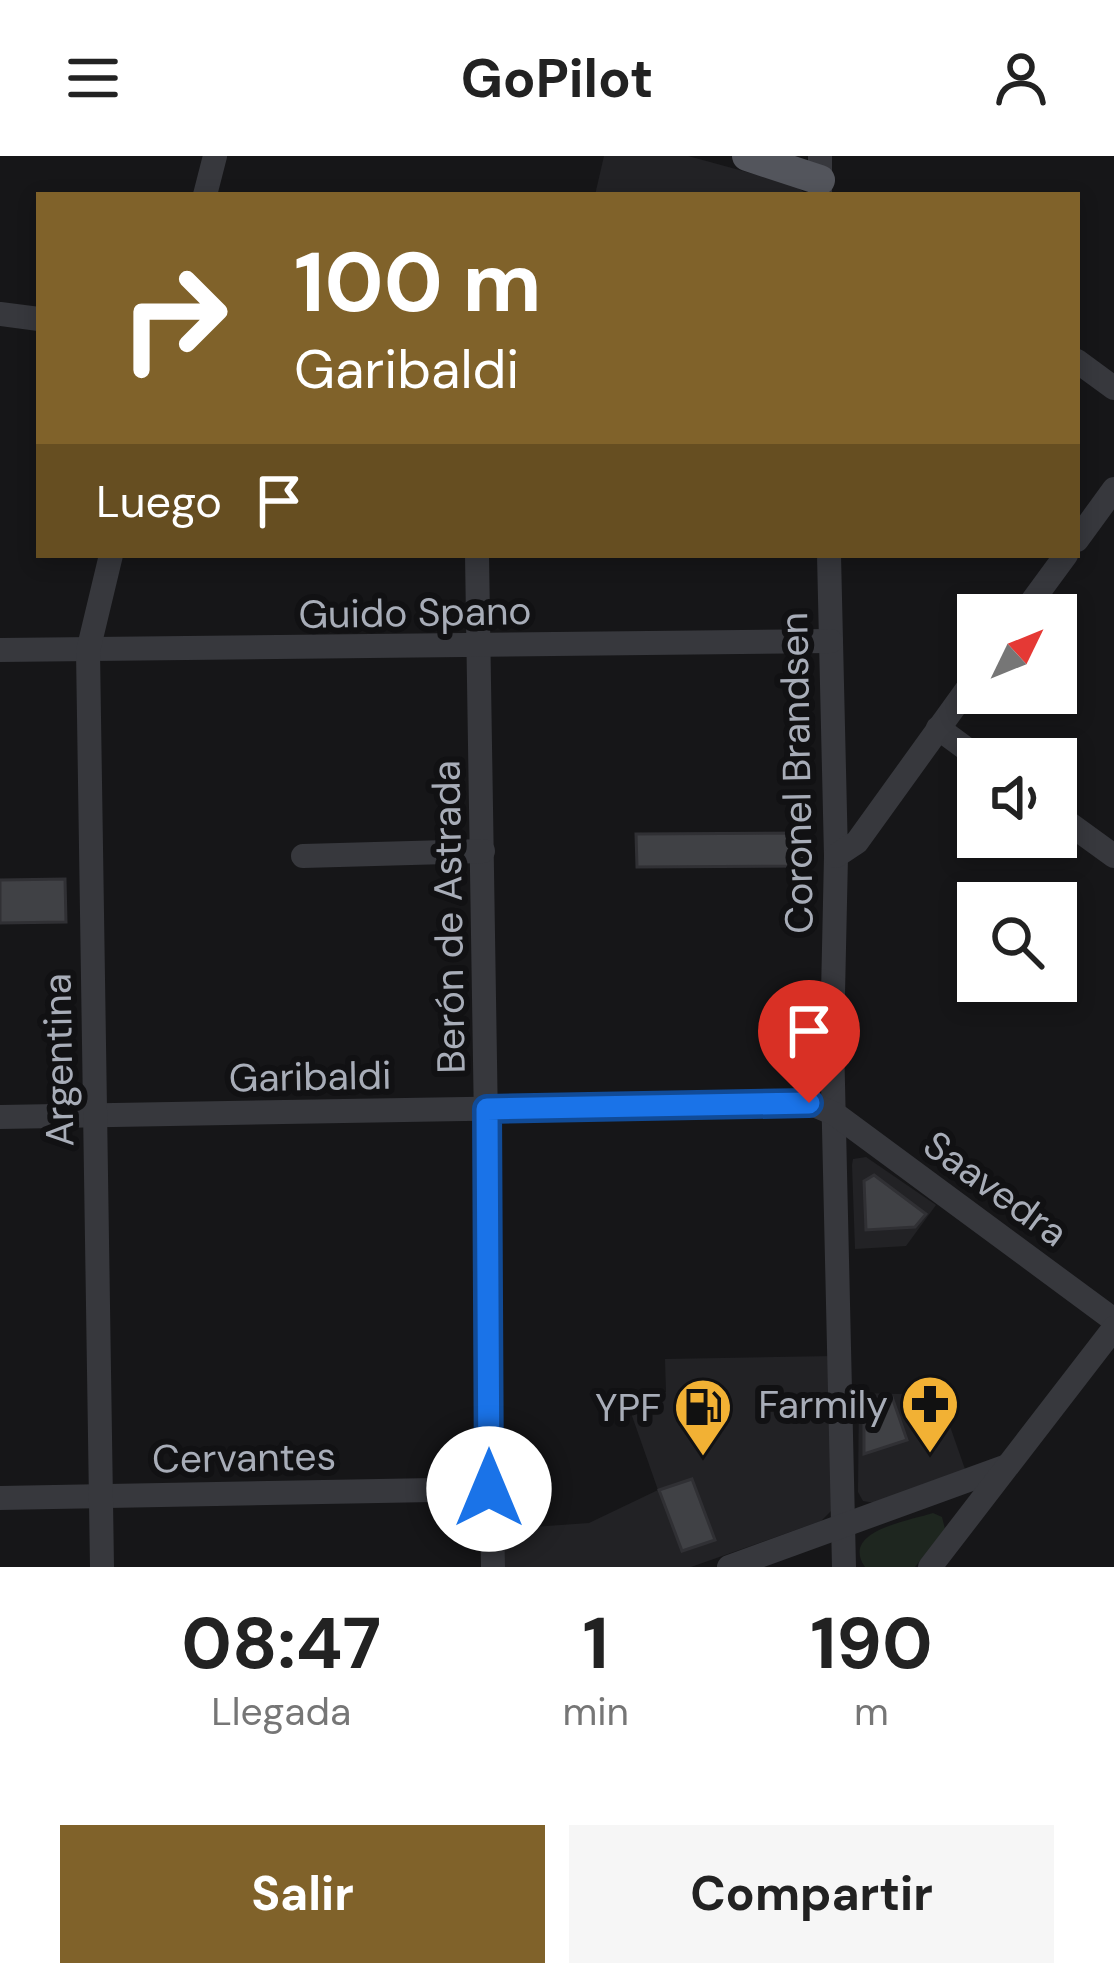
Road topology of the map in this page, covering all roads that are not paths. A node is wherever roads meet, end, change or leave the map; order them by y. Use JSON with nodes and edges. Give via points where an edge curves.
{"nodes":[{"id":1,"x":214,"y":156,"type":"edge"},
{"id":2,"x":747,"y":156,"type":"edge"},
{"id":3,"x":826,"y":182,"type":"edge"},
{"id":4,"x":206,"y":192,"type":"edge"},
{"id":5,"x":0,"y":314,"type":"edge"},
{"id":6,"x":36,"y":319,"type":"edge"},
{"id":7,"x":1080,"y":363,"type":"edge"},
{"id":8,"x":1114,"y":388,"type":"edge"},
{"id":9,"x":1114,"y":489,"type":"edge"},
{"id":10,"x":1080,"y":536,"type":"edge"},
{"id":11,"x":110,"y":558,"type":"edge"},
{"id":12,"x":477,"y":558,"type":"edge"},
{"id":13,"x":829,"y":558,"type":"edge"},
{"id":14,"x":1064,"y":558,"type":"edge"},
{"id":15,"x":1037,"y":594,"type":"edge"},
{"id":16,"x":831,"y":641,"type":"junction"},
{"id":17,"x":481,"y":648,"type":"junction"},
{"id":18,"x":0,"y":650,"type":"edge"},
{"id":19,"x":88,"y":651,"type":"junction"},
{"id":20,"x":957,"y":702,"type":"edge"},
{"id":21,"x":938,"y":728,"type":"junction"},
{"id":22,"x":957,"y":742,"type":"edge"},
{"id":23,"x":1077,"y":829,"type":"edge"},
{"id":24,"x":484,"y":851,"type":"junction"},
{"id":25,"x":303,"y":856,"type":"dead end"},
{"id":26,"x":836,"y":856,"type":"junction"},
{"id":27,"x":1114,"y":856,"type":"edge"},
{"id":28,"x":487,"y":1109,"type":"junction"},
{"id":29,"x":835,"y":1114,"type":"junction"},
{"id":30,"x":95,"y":1115,"type":"junction"},
{"id":31,"x":0,"y":1117,"type":"edge"},
{"id":32,"x":1114,"y":1324,"type":"edge"},
{"id":33,"x":1009,"y":1466,"type":"junction"},
{"id":34,"x":489,"y":1489,"type":"junction"},
{"id":35,"x":100,"y":1496,"type":"junction"},
{"id":36,"x":0,"y":1498,"type":"edge"},
{"id":37,"x":843,"y":1526,"type":"junction"},
{"id":38,"x":102,"y":1567,"type":"edge"},
{"id":39,"x":493,"y":1567,"type":"edge"},
{"id":40,"x":729,"y":1567,"type":"edge"},
{"id":41,"x":844,"y":1567,"type":"edge"},
{"id":42,"x":930,"y":1567,"type":"edge"}],
"edges":[{"from":1,"to":4,"type":"street"},
{"from":2,"to":3,"type":"main road"},
{"from":5,"to":6,"type":"street"},
{"from":7,"to":8,"type":"street"},
{"from":9,"to":10,"type":"street"},
{"from":11,"to":19,"type":"street","name":"Argentina"},
{"from":12,"to":17,"type":"street","name":"Berón de Astrada"},
{"from":13,"to":16,"type":"street","name":"Coronel Brandsen"},
{"from":14,"to":15,"type":"street"},
{"from":16,"to":17,"type":"street","name":"Guido Spano"},
{"from":16,"to":26,"type":"street","name":"Coronel Brandsen"},
{"from":17,"to":19,"type":"street","name":"Guido Spano"},
{"from":17,"to":24,"type":"street","name":"Berón de Astrada"},
{"from":18,"to":19,"type":"street","name":"Guido Spano"},
{"from":19,"to":30,"type":"street","name":"Argentina"},
{"from":20,"to":21,"type":"street"},
{"from":21,"to":22,"type":"street"},
{"from":21,"to":26,"type":"street","via":[[857,842]]},
{"from":23,"to":27,"type":"street"},
{"from":24,"to":25,"type":"street"},
{"from":24,"to":28,"type":"street","name":"Berón de Astrada"},
{"from":26,"to":29,"type":"street","name":"Coronel Brandsen"},
{"from":28,"to":29,"type":"street","name":"Garibaldi","via":[[809,1103]]},
{"from":28,"to":30,"type":"street","name":"Garibaldi"},
{"from":28,"to":34,"type":"street","name":"Berón de Astrada"},
{"from":29,"to":32,"type":"street","name":"Saavedra"},
{"from":29,"to":37,"type":"street","name":"Coronel Brandsen"},
{"from":30,"to":31,"type":"street","name":"Garibaldi"},
{"from":30,"to":35,"type":"street","name":"Argentina"},
{"from":32,"to":33,"type":"street"},
{"from":33,"to":37,"type":"street"},
{"from":33,"to":42,"type":"street"},
{"from":34,"to":35,"type":"street","name":"Cervantes"},
{"from":34,"to":39,"type":"street","name":"Berón de Astrada"},
{"from":35,"to":36,"type":"street","name":"Cervantes"},
{"from":35,"to":38,"type":"street","name":"Argentina"},
{"from":37,"to":40,"type":"street"},
{"from":37,"to":41,"type":"street","name":"Coronel Brandsen"}]}
